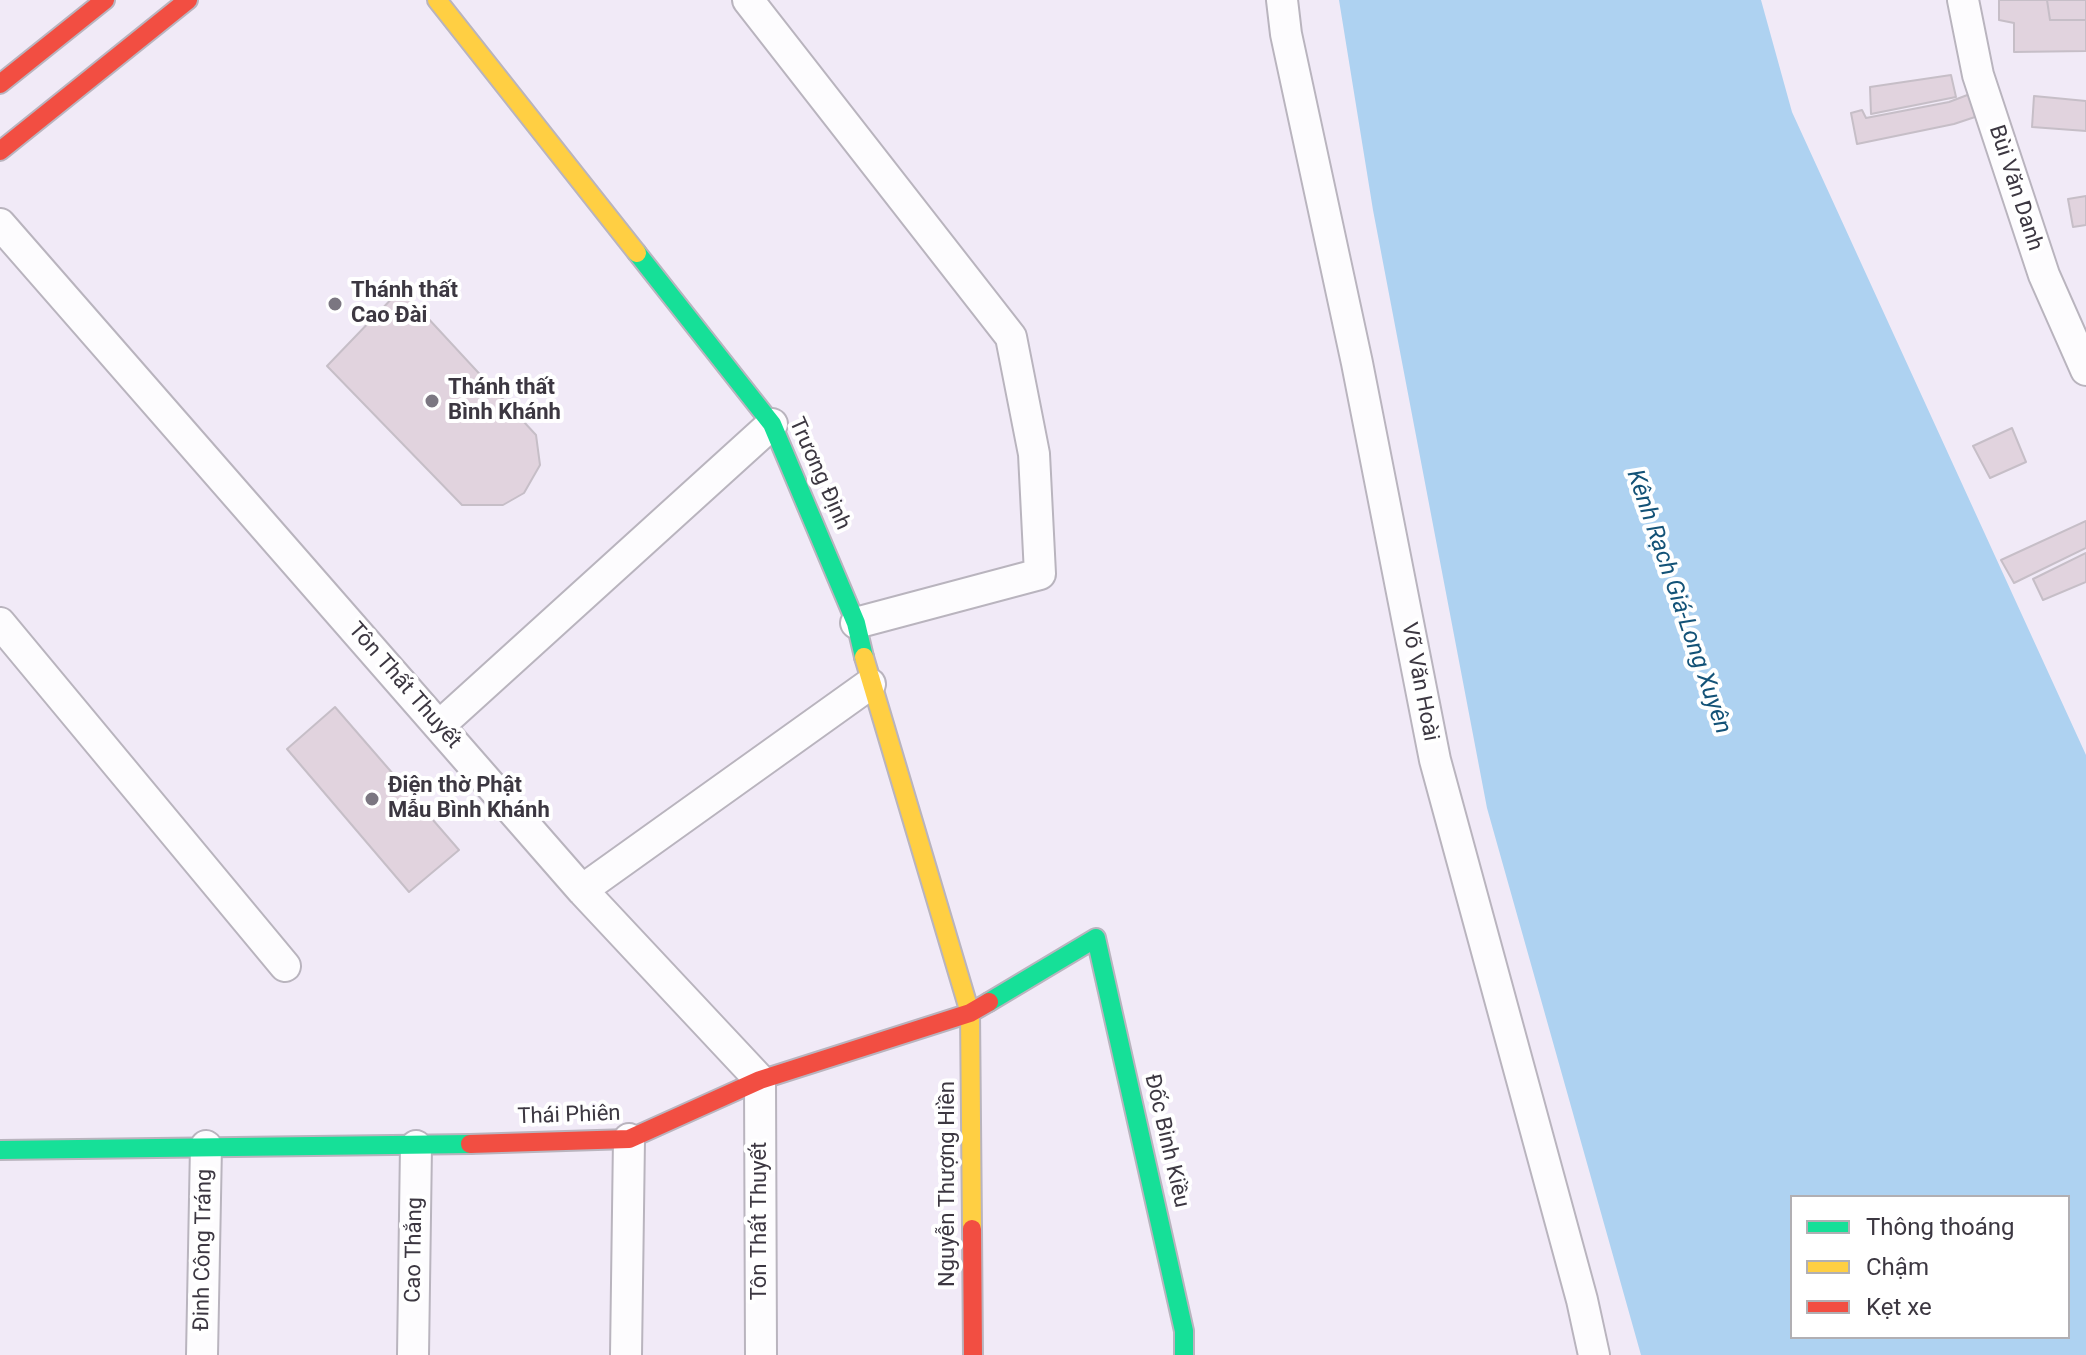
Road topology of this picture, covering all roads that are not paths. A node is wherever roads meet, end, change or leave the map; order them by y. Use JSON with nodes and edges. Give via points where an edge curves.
{"nodes":[{"id":1,"x":105,"y":0,"type":"edge"},
{"id":2,"x":188,"y":0,"type":"edge"},
{"id":3,"x":437,"y":0,"type":"edge"},
{"id":4,"x":748,"y":0,"type":"edge"},
{"id":5,"x":1282,"y":0,"type":"edge"},
{"id":6,"x":1963,"y":0,"type":"edge"},
{"id":7,"x":0,"y":84,"type":"edge"},
{"id":8,"x":0,"y":151,"type":"edge"},
{"id":9,"x":0,"y":224,"type":"edge"},
{"id":10,"x":2086,"y":370,"type":"edge"},
{"id":11,"x":772,"y":424,"type":"junction"},
{"id":12,"x":0,"y":623,"type":"edge"},
{"id":13,"x":856,"y":623,"type":"junction"},
{"id":14,"x":870,"y":684,"type":"junction"},
{"id":15,"x":439,"y":726,"type":"junction"},
{"id":16,"x":582,"y":890,"type":"junction"},
{"id":17,"x":1096,"y":938,"type":"joint"},
{"id":18,"x":285,"y":966,"type":"dead end"},
{"id":19,"x":970,"y":1013,"type":"junction"},
{"id":20,"x":760,"y":1080,"type":"junction"},
{"id":21,"x":629,"y":1139,"type":"junction"},
{"id":22,"x":206,"y":1146,"type":"junction"},
{"id":23,"x":416,"y":1146,"type":"junction"},
{"id":24,"x":0,"y":1150,"type":"edge"},
{"id":25,"x":202,"y":1355,"type":"edge"},
{"id":26,"x":413,"y":1355,"type":"edge"},
{"id":27,"x":626,"y":1355,"type":"edge"},
{"id":28,"x":761,"y":1355,"type":"edge"},
{"id":29,"x":973,"y":1355,"type":"edge"},
{"id":30,"x":1184,"y":1355,"type":"edge"},
{"id":31,"x":1594,"y":1355,"type":"edge"}],
"edges":[{"from":1,"to":7,"type":"main road"},
{"from":2,"to":8,"type":"main road"},
{"from":3,"to":11,"type":"main road","name":"Trương Định"},
{"from":4,"to":13,"type":"street","via":[[1011,337],[1034,454],[1040,574]]},
{"from":5,"to":31,"type":"street","name":"Võ Văn Hoài","via":[[1435,760]]},
{"from":6,"to":10,"type":"street","name":"Bùi Văn Danh","via":[[1978,75],[2039,260]]},
{"from":9,"to":15,"type":"street","name":"Tôn Thất Thuyết"},
{"from":11,"to":13,"type":"main road","name":"Trương Định"},
{"from":11,"to":15,"type":"street"},
{"from":12,"to":18,"type":"street"},
{"from":13,"to":14,"type":"main road","name":"Trương Định"},
{"from":14,"to":16,"type":"street"},
{"from":14,"to":19,"type":"main road","name":"Trương Định"},
{"from":15,"to":16,"type":"street","name":"Tôn Thất Thuyết"},
{"from":16,"to":20,"type":"street","name":"Tôn Thất Thuyết"},
{"from":17,"to":19,"type":"main road","name":"Thái Phiên"},
{"from":17,"to":30,"type":"main road","name":"Đốc Binh Kiều","via":[[1184,1331]]},
{"from":19,"to":20,"type":"main road","name":"Thái Phiên"},
{"from":19,"to":29,"type":"main road","name":"Nguyễn Thượng Hiền"},
{"from":20,"to":21,"type":"main road","name":"Thái Phiên"},
{"from":20,"to":28,"type":"street","name":"Tôn Thất Thuyết"},
{"from":21,"to":23,"type":"main road","name":"Thái Phiên"},
{"from":21,"to":27,"type":"street"},
{"from":22,"to":23,"type":"main road","name":"Thái Phiên"},
{"from":22,"to":24,"type":"main road","name":"Thái Phiên"},
{"from":22,"to":25,"type":"street","name":"Đinh Công Tráng"},
{"from":23,"to":26,"type":"street","name":"Cao Thắng"}]}
